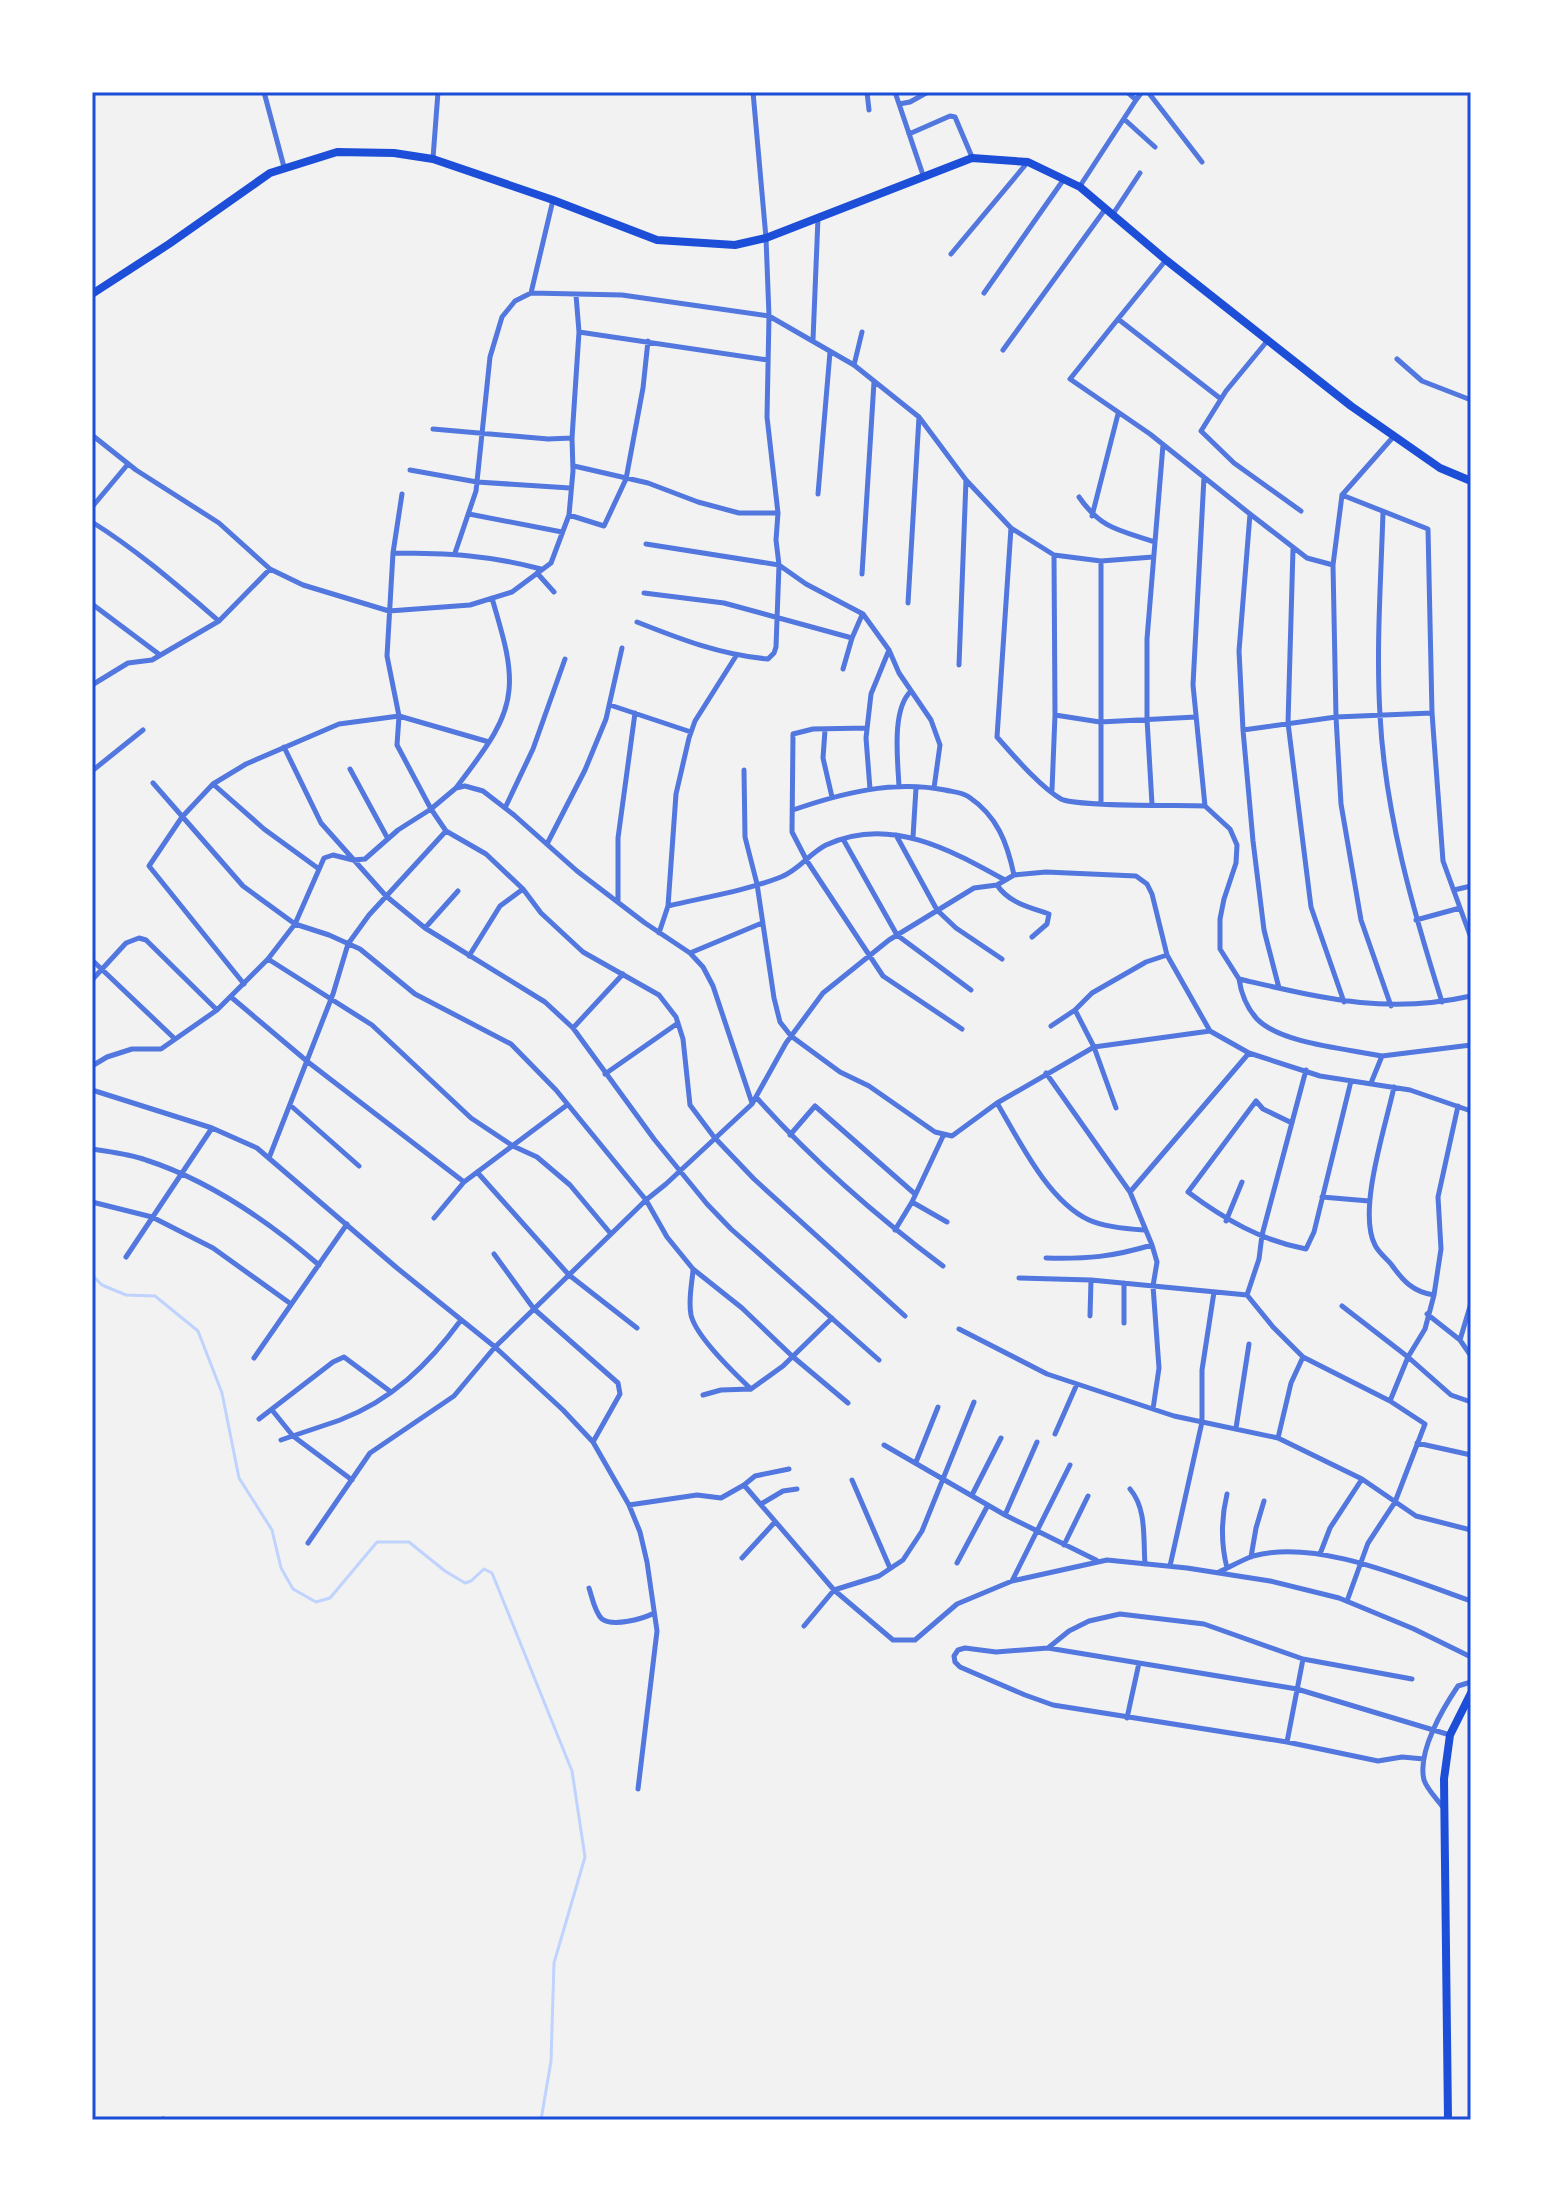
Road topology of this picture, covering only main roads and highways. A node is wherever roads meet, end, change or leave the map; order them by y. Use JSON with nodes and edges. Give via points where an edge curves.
{"nodes":[{"id":1,"x":92,"y":294,"type":"edge"},
{"id":2,"x":1471,"y":481,"type":"edge"},
{"id":3,"x":1471,"y":1693,"type":"edge"},
{"id":4,"x":1448,"y":2120,"type":"edge"}],
"edges":[{"from":1,"to":2,"type":"main road","via":[[270,173],[337,152],[433,159],[657,240],[735,245],[766,238],[972,158],[1028,162],[1080,187],[1351,406],[1440,468]]},
{"from":3,"to":4,"type":"main road","via":[[1450,1735],[1444,1779]]}]}
